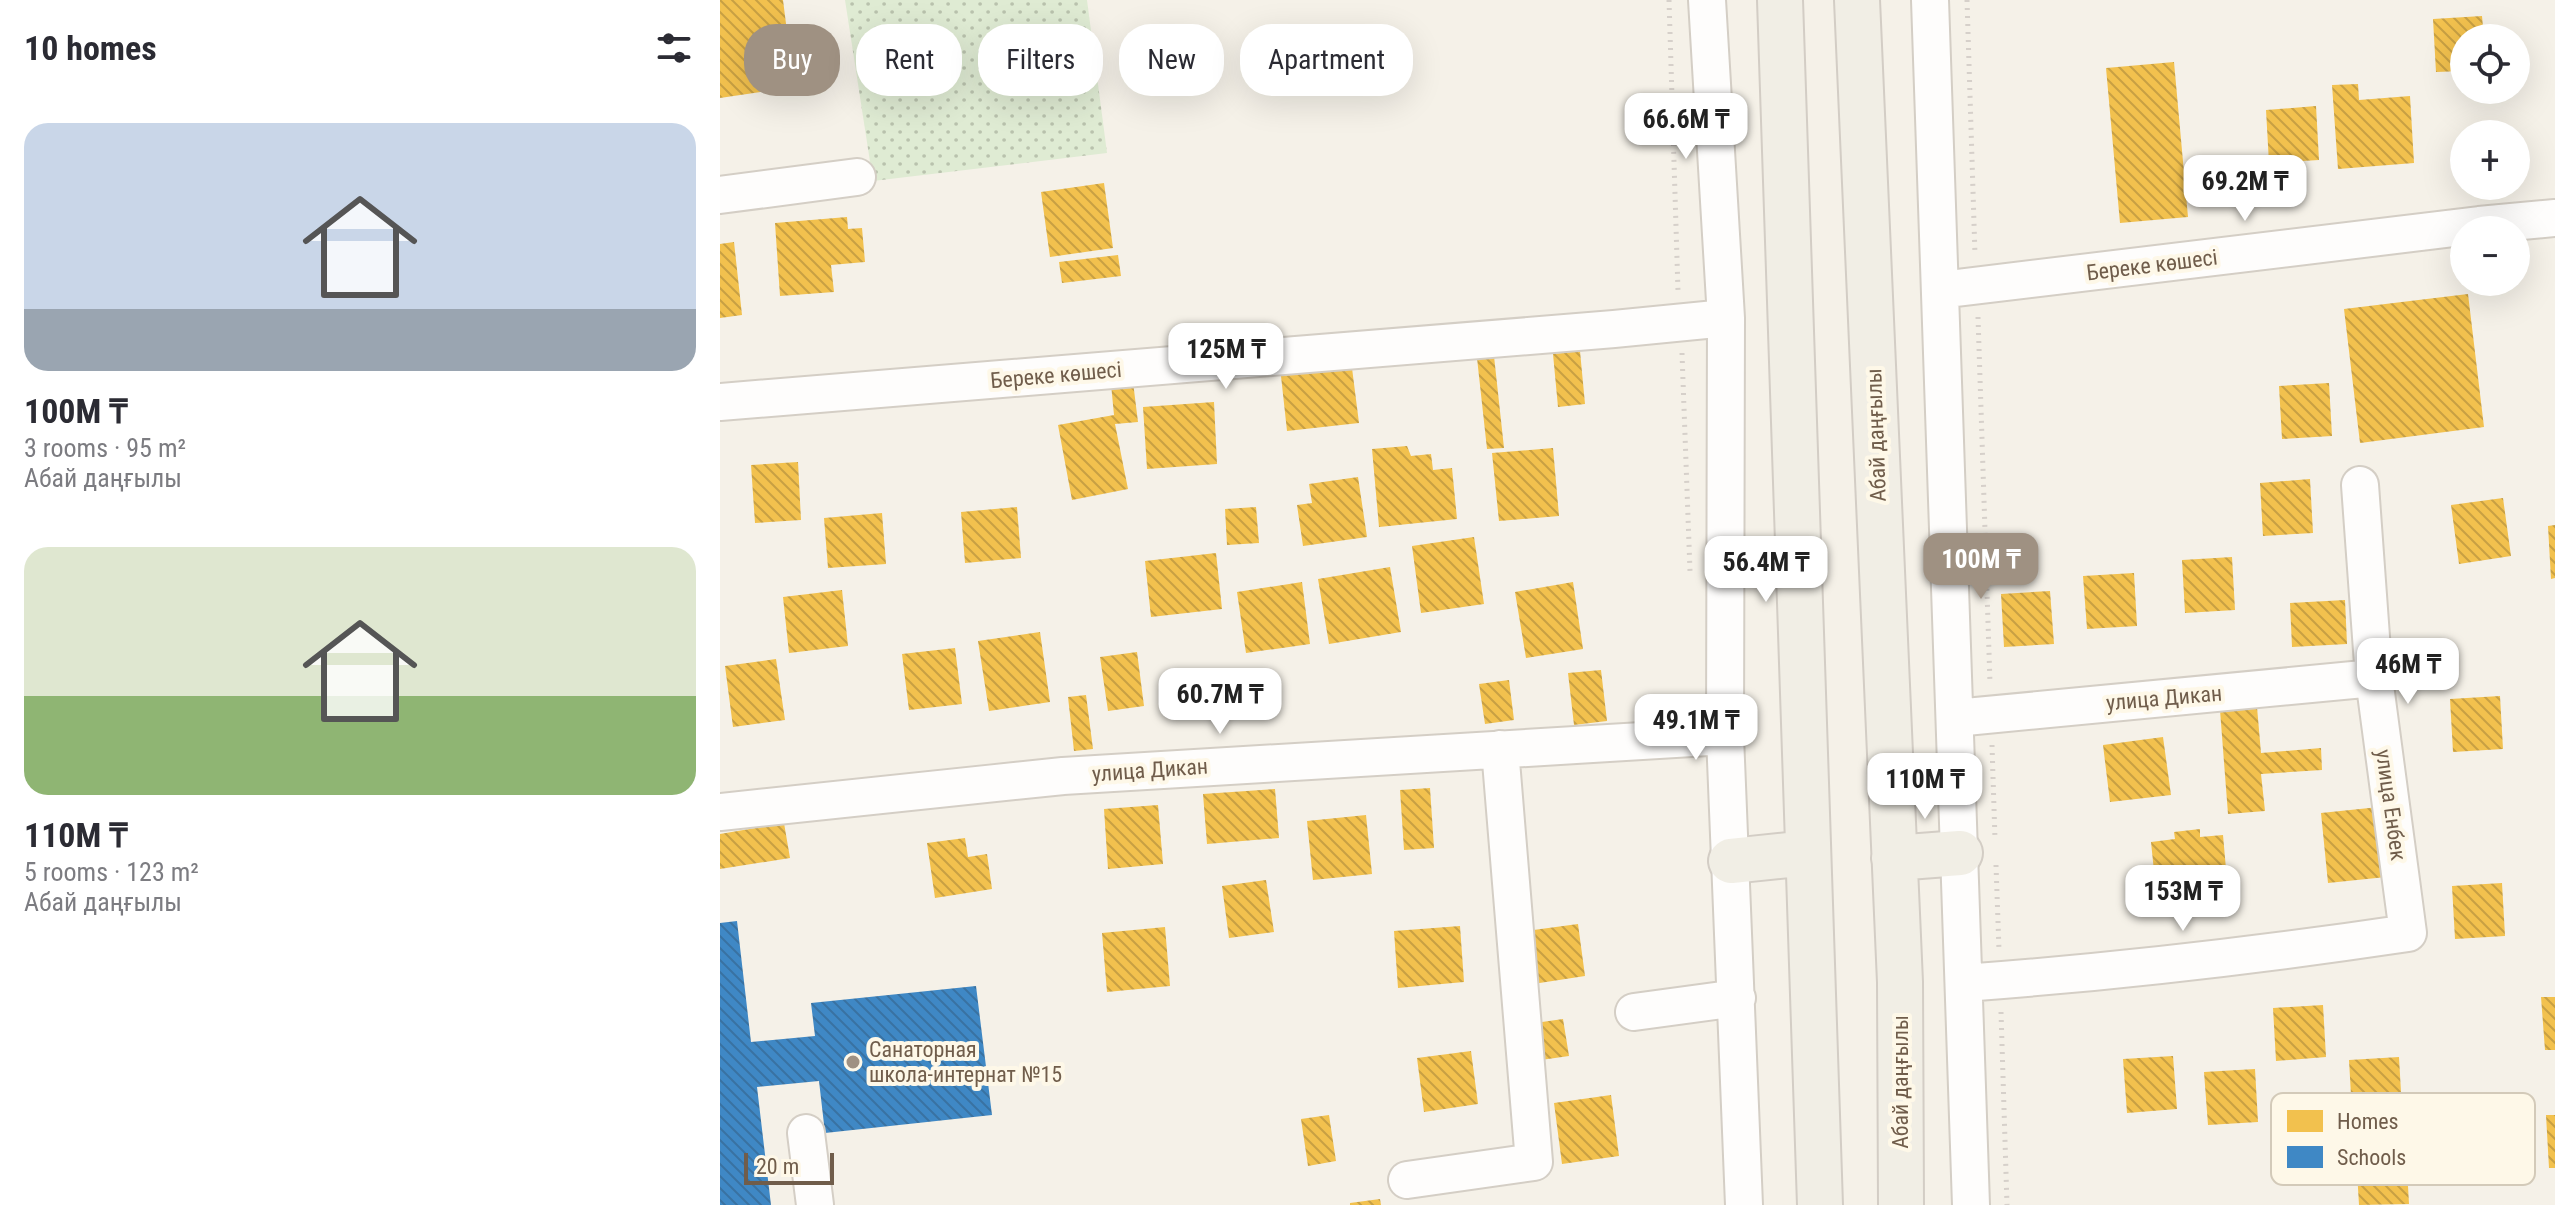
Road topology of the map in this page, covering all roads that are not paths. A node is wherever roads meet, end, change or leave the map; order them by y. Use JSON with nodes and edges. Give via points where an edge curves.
{"nodes":[{"id":1,"x":1707,"y":0,"type":"edge"},
{"id":2,"x":1780,"y":0,"type":"edge"},
{"id":3,"x":1857,"y":0,"type":"edge"},
{"id":4,"x":1930,"y":0,"type":"edge"},
{"id":5,"x":857,"y":177,"type":"dead end"},
{"id":6,"x":720,"y":195,"type":"edge"},
{"id":7,"x":2555,"y":218,"type":"edge"},
{"id":8,"x":1940,"y":290,"type":"junction"},
{"id":9,"x":1726,"y":318,"type":"junction"},
{"id":10,"x":720,"y":402,"type":"edge"},
{"id":11,"x":2360,"y":485,"type":"dead end"},
{"id":12,"x":2374,"y":678,"type":"junction"},
{"id":13,"x":1955,"y":718,"type":"junction"},
{"id":14,"x":1725,"y":736,"type":"junction"},
{"id":15,"x":1500,"y":749,"type":"junction"},
{"id":16,"x":720,"y":812,"type":"edge"},
{"id":17,"x":1983,"y":849,"type":"junction"},
{"id":18,"x":1808,"y":853,"type":"junction"},
{"id":19,"x":1894,"y":858,"type":"junction"},
{"id":20,"x":1731,"y":861,"type":"junction"},
{"id":21,"x":1964,"y":983,"type":"junction"},
{"id":22,"x":1737,"y":998,"type":"junction"},
{"id":23,"x":1634,"y":1012,"type":"dead end"},
{"id":24,"x":806,"y":1133,"type":"dead end"},
{"id":25,"x":1407,"y":1180,"type":"dead end"},
{"id":26,"x":815,"y":1205,"type":"edge"},
{"id":27,"x":1744,"y":1205,"type":"edge"},
{"id":28,"x":1820,"y":1205,"type":"edge"},
{"id":29,"x":1901,"y":1205,"type":"edge"},
{"id":30,"x":1971,"y":1205,"type":"edge"}],
"edges":[{"from":1,"to":9,"type":"street"},
{"from":2,"to":18,"type":"main road"},
{"from":3,"to":19,"type":"main road","name":"Абай даңғылы"},
{"from":4,"to":8,"type":"street"},
{"from":5,"to":6,"type":"street"},
{"from":7,"to":8,"type":"street","name":"Береке көшесі"},
{"from":8,"to":13,"type":"street"},
{"from":9,"to":10,"type":"street","name":"Береке көшесі"},
{"from":9,"to":14,"type":"street"},
{"from":11,"to":12,"type":"street","name":"улица Енбек"},
{"from":12,"to":13,"type":"street","name":"улица Дикан"},
{"from":12,"to":21,"type":"street","name":"улица Енбек","via":[[2408,933],[2270,954]]},
{"from":13,"to":17,"type":"street"},
{"from":14,"to":15,"type":"street","name":"улица Дикан"},
{"from":14,"to":20,"type":"street"},
{"from":15,"to":16,"type":"street","name":"улица Дикан","via":[[1063,776]]},
{"from":15,"to":25,"type":"street","via":[[1534,1162]]},
{"from":17,"to":19,"type":"main road"},
{"from":17,"to":21,"type":"street"},
{"from":18,"to":20,"type":"main road"},
{"from":18,"to":28,"type":"main road"},
{"from":19,"to":29,"type":"main road","name":"Абай даңғылы"},
{"from":20,"to":22,"type":"street"},
{"from":21,"to":30,"type":"street"},
{"from":22,"to":23,"type":"street"},
{"from":22,"to":27,"type":"street"},
{"from":24,"to":26,"type":"street"}]}
